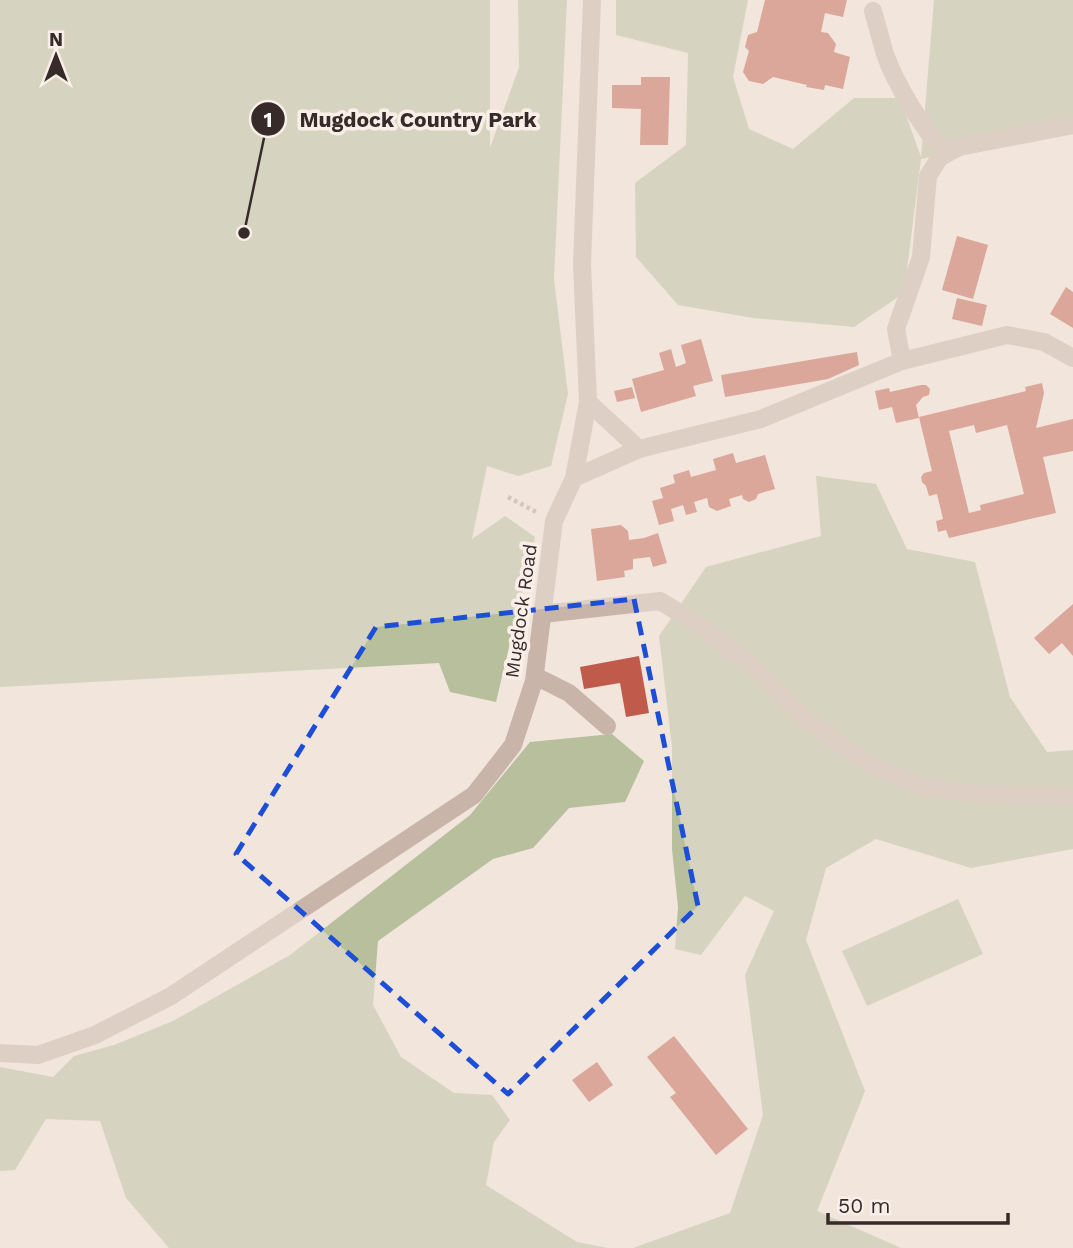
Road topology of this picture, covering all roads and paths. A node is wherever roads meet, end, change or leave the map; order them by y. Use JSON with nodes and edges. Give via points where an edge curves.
{"nodes":[{"id":1,"x":592,"y":0,"type":"edge"},
{"id":2,"x":873,"y":11,"type":"dead end"},
{"id":3,"x":1073,"y":125,"type":"edge"},
{"id":4,"x":946,"y":154,"type":"junction"},
{"id":5,"x":1073,"y":359,"type":"edge"},
{"id":6,"x":902,"y":361,"type":"junction"},
{"id":7,"x":588,"y":402,"type":"junction"},
{"id":8,"x":639,"y":449,"type":"junction"},
{"id":9,"x":574,"y":478,"type":"junction"},
{"id":10,"x":508,"y":497,"type":"dead end"},
{"id":11,"x":554,"y":522,"type":"junction"},
{"id":12,"x":543,"y":614,"type":"junction"},
{"id":13,"x":535,"y":676,"type":"junction"},
{"id":14,"x":607,"y":726,"type":"dead end"},
{"id":15,"x":1073,"y":797,"type":"edge"},
{"id":16,"x":0,"y":1053,"type":"edge"}],
"edges":[{"from":1,"to":7,"type":"street","name":"Mugdock Road","via":[[582,264]]},
{"from":2,"to":4,"type":"street","via":[[886,57],[901,87],[933,141]]},
{"from":3,"to":4,"type":"street","via":[[959,147]]},
{"from":4,"to":6,"type":"street","via":[[928,176],[921,257],[896,329]]},
{"from":5,"to":6,"type":"street","via":[[1044,342],[1007,335]]},
{"from":6,"to":8,"type":"street","via":[[761,419]]},
{"from":7,"to":8,"type":"street"},
{"from":7,"to":9,"type":"street","name":"Mugdock Road"},
{"from":8,"to":9,"type":"street"},
{"from":9,"to":11,"type":"street","name":"Mugdock Road"},
{"from":10,"to":11,"type":"path"},
{"from":11,"to":12,"type":"street","name":"Mugdock Road"},
{"from":12,"to":13,"type":"street","name":"Mugdock Road"},
{"from":12,"to":15,"type":"street","via":[[660,601],[754,666],[800,715],[870,765],[924,788]]},
{"from":13,"to":14,"type":"street","via":[[569,694]]},
{"from":13,"to":16,"type":"street","name":"Mugdock Road","via":[[513,745],[474,795],[171,996],[95,1035],[38,1055]]}]}
